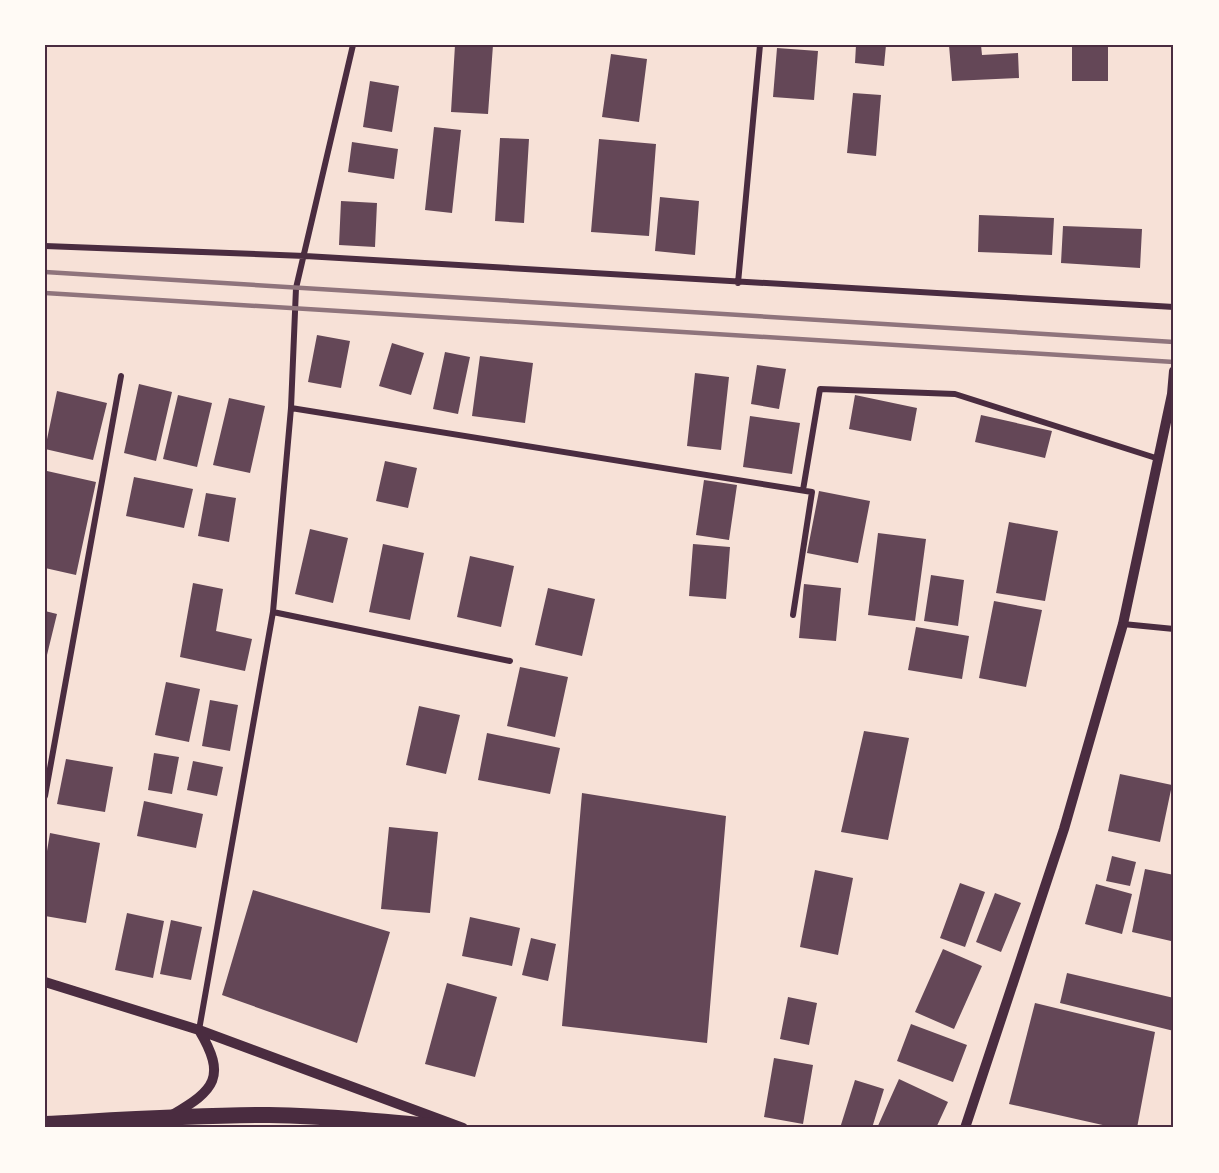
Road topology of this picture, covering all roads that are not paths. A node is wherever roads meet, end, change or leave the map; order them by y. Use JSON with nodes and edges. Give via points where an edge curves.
{"nodes":[{"id":1,"x":353,"y":45,"type":"edge"},
{"id":2,"x":760,"y":45,"type":"edge"},
{"id":3,"x":45,"y":246,"type":"edge"},
{"id":4,"x":305,"y":256,"type":"junction"},
{"id":5,"x":738,"y":283,"type":"junction"},
{"id":6,"x":1174,"y":307,"type":"edge"},
{"id":7,"x":1174,"y":371,"type":"edge"},
{"id":8,"x":121,"y":376,"type":"dead end"},
{"id":9,"x":291,"y":408,"type":"junction"},
{"id":10,"x":1159,"y":459,"type":"junction"},
{"id":11,"x":803,"y":490,"type":"junction"},
{"id":12,"x":273,"y":612,"type":"junction"},
{"id":13,"x":793,"y":615,"type":"dead end"},
{"id":14,"x":1123,"y":624,"type":"junction"},
{"id":15,"x":1174,"y":628,"type":"edge"},
{"id":16,"x":510,"y":661,"type":"dead end"},
{"id":17,"x":45,"y":796,"type":"edge"},
{"id":18,"x":45,"y":982,"type":"edge"},
{"id":19,"x":199,"y":1030,"type":"junction"},
{"id":20,"x":167,"y":1123,"type":"edge"},
{"id":21,"x":45,"y":1124,"type":"edge"},
{"id":22,"x":451,"y":1128,"type":"edge"},
{"id":23,"x":463,"y":1128,"type":"edge"},
{"id":24,"x":964,"y":1128,"type":"edge"}],
"edges":[{"from":1,"to":4,"type":"street"},
{"from":2,"to":5,"type":"street"},
{"from":3,"to":4,"type":"street"},
{"from":4,"to":5,"type":"street"},
{"from":4,"to":9,"type":"street","via":[[294,308]]},
{"from":5,"to":6,"type":"street"},
{"from":7,"to":10,"type":"street"},
{"from":8,"to":17,"type":"street"},
{"from":9,"to":11,"type":"street"},
{"from":9,"to":12,"type":"street"},
{"from":10,"to":11,"type":"street","via":[[955,394],[820,388]]},
{"from":10,"to":14,"type":"street"},
{"from":11,"to":13,"type":"street","via":[[812,492]]},
{"from":12,"to":16,"type":"street"},
{"from":12,"to":19,"type":"street"},
{"from":14,"to":15,"type":"street"},
{"from":14,"to":24,"type":"street","via":[[1065,829]]},
{"from":18,"to":19,"type":"street"},
{"from":19,"to":20,"type":"street","via":[[212,1050],[210,1088]]},
{"from":19,"to":23,"type":"street"},
{"from":20,"to":21,"type":"highway"},
{"from":20,"to":22,"type":"highway","via":[[326,1118]]}]}
